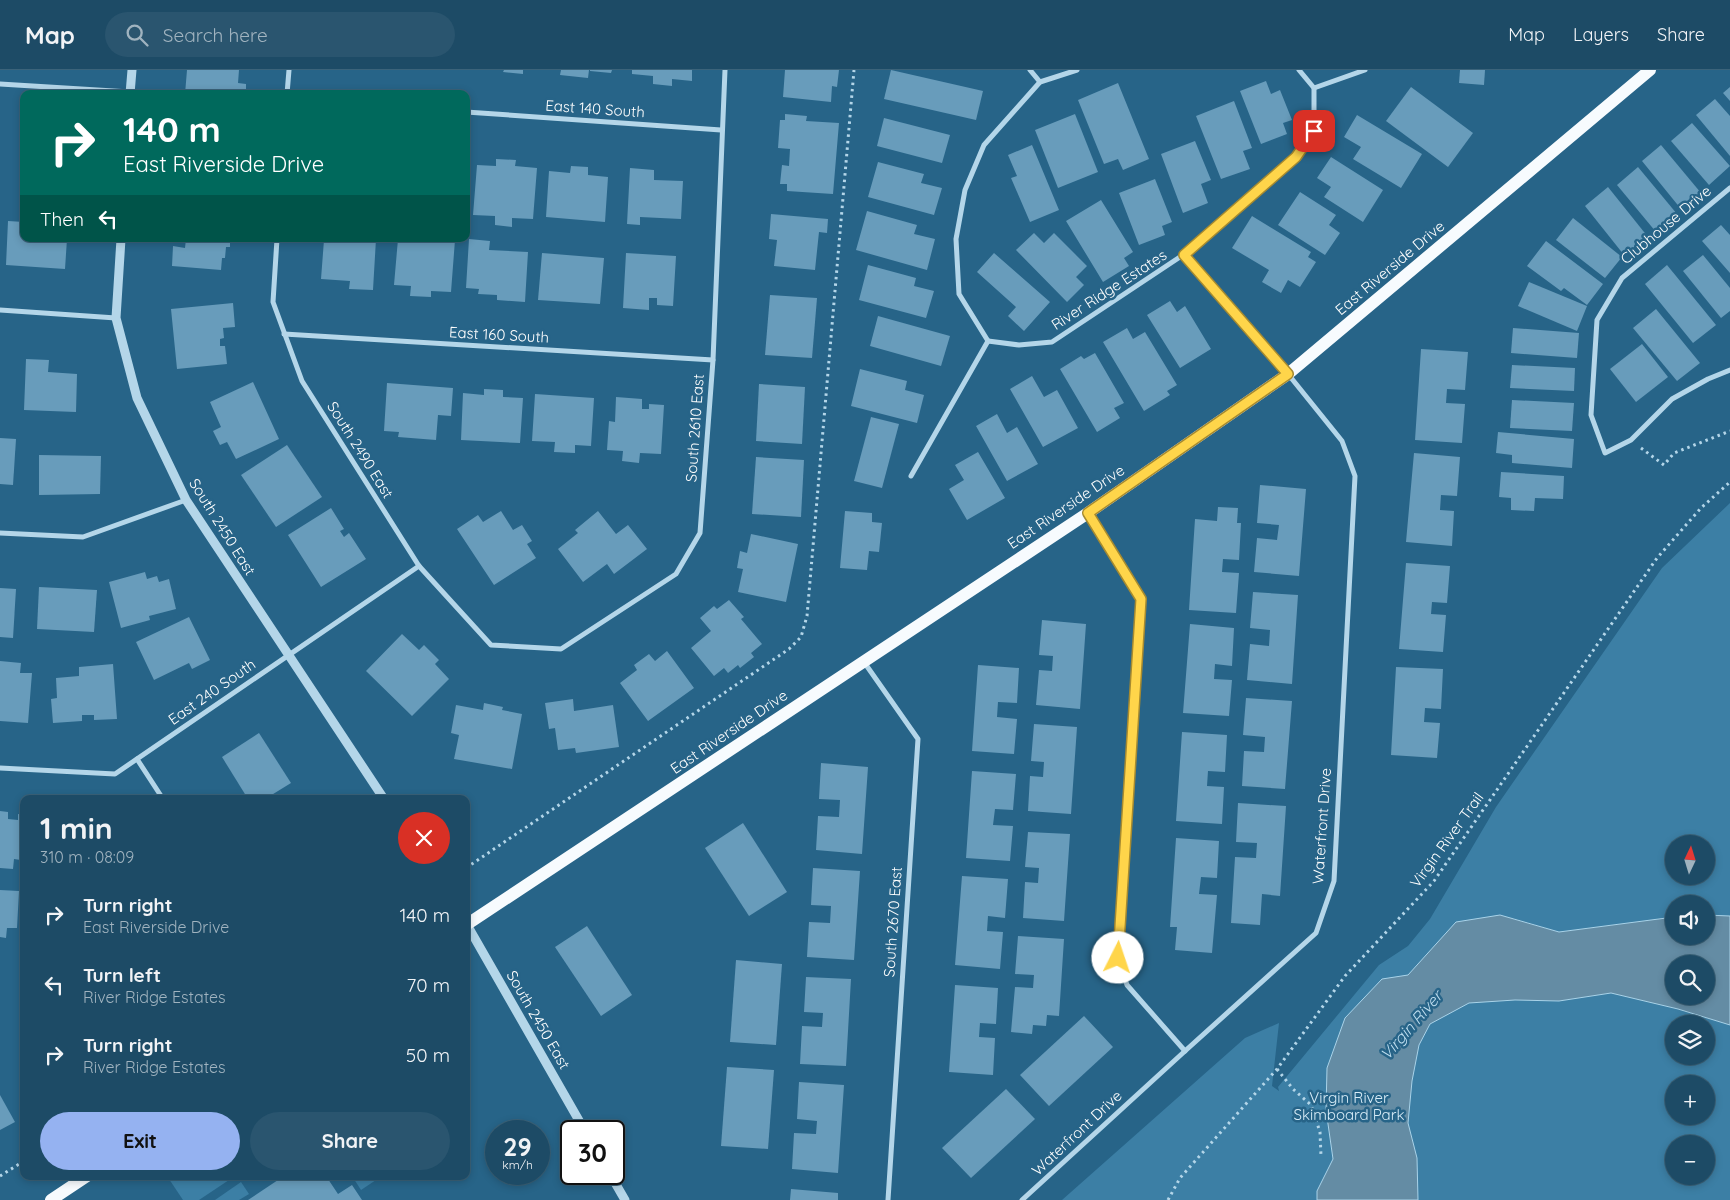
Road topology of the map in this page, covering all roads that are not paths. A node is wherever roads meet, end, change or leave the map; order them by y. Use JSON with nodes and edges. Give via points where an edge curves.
{"nodes":[{"id":1,"x":132,"y":70,"type":"edge"},
{"id":2,"x":289,"y":70,"type":"edge"},
{"id":3,"x":725,"y":70,"type":"edge"},
{"id":4,"x":1030,"y":70,"type":"edge"},
{"id":5,"x":1077,"y":70,"type":"edge"},
{"id":6,"x":1299,"y":70,"type":"edge"},
{"id":7,"x":1365,"y":70,"type":"edge"},
{"id":8,"x":1650,"y":70,"type":"edge"},
{"id":9,"x":1040,"y":82,"type":"junction"},
{"id":10,"x":0,"y":84,"type":"edge"},
{"id":11,"x":1314,"y":88,"type":"junction"},
{"id":12,"x":87,"y":90,"type":"edge"},
{"id":13,"x":130,"y":90,"type":"edge"},
{"id":14,"x":287,"y":90,"type":"edge"},
{"id":15,"x":470,"y":112,"type":"edge"},
{"id":16,"x":721,"y":130,"type":"junction"},
{"id":17,"x":1730,"y":188,"type":"edge"},
{"id":18,"x":121,"y":242,"type":"edge"},
{"id":19,"x":277,"y":242,"type":"edge"},
{"id":20,"x":1184,"y":255,"type":"junction"},
{"id":21,"x":0,"y":310,"type":"edge"},
{"id":22,"x":116,"y":318,"type":"junction"},
{"id":23,"x":284,"y":334,"type":"junction"},
{"id":24,"x":988,"y":342,"type":"junction"},
{"id":25,"x":713,"y":360,"type":"junction"},
{"id":26,"x":1730,"y":370,"type":"edge"},
{"id":27,"x":1288,"y":374,"type":"junction"},
{"id":28,"x":911,"y":476,"type":"dead end"},
{"id":29,"x":186,"y":500,"type":"junction"},
{"id":30,"x":1088,"y":513,"type":"junction"},
{"id":31,"x":0,"y":533,"type":"edge"},
{"id":32,"x":418,"y":566,"type":"junction"},
{"id":33,"x":491,"y":645,"type":"joint"},
{"id":34,"x":288,"y":655,"type":"junction"},
{"id":35,"x":863,"y":662,"type":"junction"},
{"id":36,"x":137,"y":759,"type":"junction"},
{"id":37,"x":0,"y":768,"type":"edge"},
{"id":38,"x":160,"y":795,"type":"edge"},
{"id":39,"x":381,"y":795,"type":"edge"},
{"id":40,"x":470,"y":923,"type":"edge"},
{"id":41,"x":470,"y":930,"type":"edge"},
{"id":42,"x":1185,"y":1050,"type":"junction"},
{"id":43,"x":579,"y":1120,"type":"edge"},
{"id":44,"x":81,"y":1180,"type":"edge"},
{"id":45,"x":616,"y":1185,"type":"edge"},
{"id":46,"x":52,"y":1200,"type":"edge"},
{"id":47,"x":625,"y":1200,"type":"edge"},
{"id":48,"x":888,"y":1200,"type":"edge"},
{"id":49,"x":1022,"y":1200,"type":"edge"}],
"edges":[{"from":1,"to":13,"type":"street"},
{"from":2,"to":14,"type":"street"},
{"from":3,"to":16,"type":"street","name":"South 2610 East"},
{"from":4,"to":9,"type":"street"},
{"from":5,"to":9,"type":"street"},
{"from":6,"to":11,"type":"street"},
{"from":7,"to":11,"type":"street"},
{"from":8,"to":27,"type":"main road","name":"East Riverside Drive"},
{"from":9,"to":24,"type":"street","via":[[984,145],[964,190],[956,239],[959,294]]},
{"from":10,"to":12,"type":"street"},
{"from":11,"to":20,"type":"street","name":"River Ridge Estates","via":[[1314,131],[1296,157]]},
{"from":15,"to":16,"type":"street","name":"East 140 South"},
{"from":16,"to":25,"type":"street","name":"South 2610 East"},
{"from":17,"to":26,"type":"street","name":"Clubhouse Drive","via":[[1622,278],[1597,320],[1591,415],[1606,453],[1631,440],[1672,399]]},
{"from":18,"to":22,"type":"street","name":"South 2450 East"},
{"from":19,"to":23,"type":"street","name":"South 2490 East","via":[[272,302]]},
{"from":20,"to":24,"type":"street","name":"River Ridge Estates","via":[[1052,342],[1019,345]]},
{"from":20,"to":27,"type":"street","name":"River Ridge Estates"},
{"from":21,"to":22,"type":"street"},
{"from":22,"to":29,"type":"street","name":"South 2450 East","via":[[137,398]]},
{"from":23,"to":25,"type":"street","name":"East 160 South"},
{"from":23,"to":32,"type":"street","name":"South 2490 East","via":[[302,381]]},
{"from":24,"to":28,"type":"street"},
{"from":25,"to":33,"type":"street","name":"South 2610 East","via":[[700,533],[676,574],[561,649]]},
{"from":27,"to":30,"type":"main road","name":"East Riverside Drive"},
{"from":27,"to":42,"type":"street","name":"Waterfront Drive","via":[[1342,442],[1355,476],[1334,881],[1316,933]]},
{"from":29,"to":31,"type":"street","via":[[83,537]]},
{"from":29,"to":34,"type":"street","name":"South 2450 East"},
{"from":30,"to":35,"type":"main road","name":"East Riverside Drive"},
{"from":30,"to":42,"type":"street","via":[[1141,599],[1118,958],[1127,985]]},
{"from":32,"to":33,"type":"street","name":"South 2490 East"},
{"from":32,"to":34,"type":"street","name":"East 240 South"},
{"from":34,"to":36,"type":"street","name":"East 240 South"},
{"from":34,"to":39,"type":"street","name":"South 2450 East"},
{"from":35,"to":40,"type":"main road","name":"East Riverside Drive"},
{"from":35,"to":48,"type":"street","name":"South 2670 East","via":[[918,739]]},
{"from":36,"to":37,"type":"street","name":"East 240 South","via":[[115,774]]},
{"from":36,"to":38,"type":"street"},
{"from":41,"to":43,"type":"street","name":"South 2450 East"},
{"from":42,"to":49,"type":"street","name":"Waterfront Drive"},
{"from":44,"to":46,"type":"main road"},
{"from":45,"to":47,"type":"street"}]}
